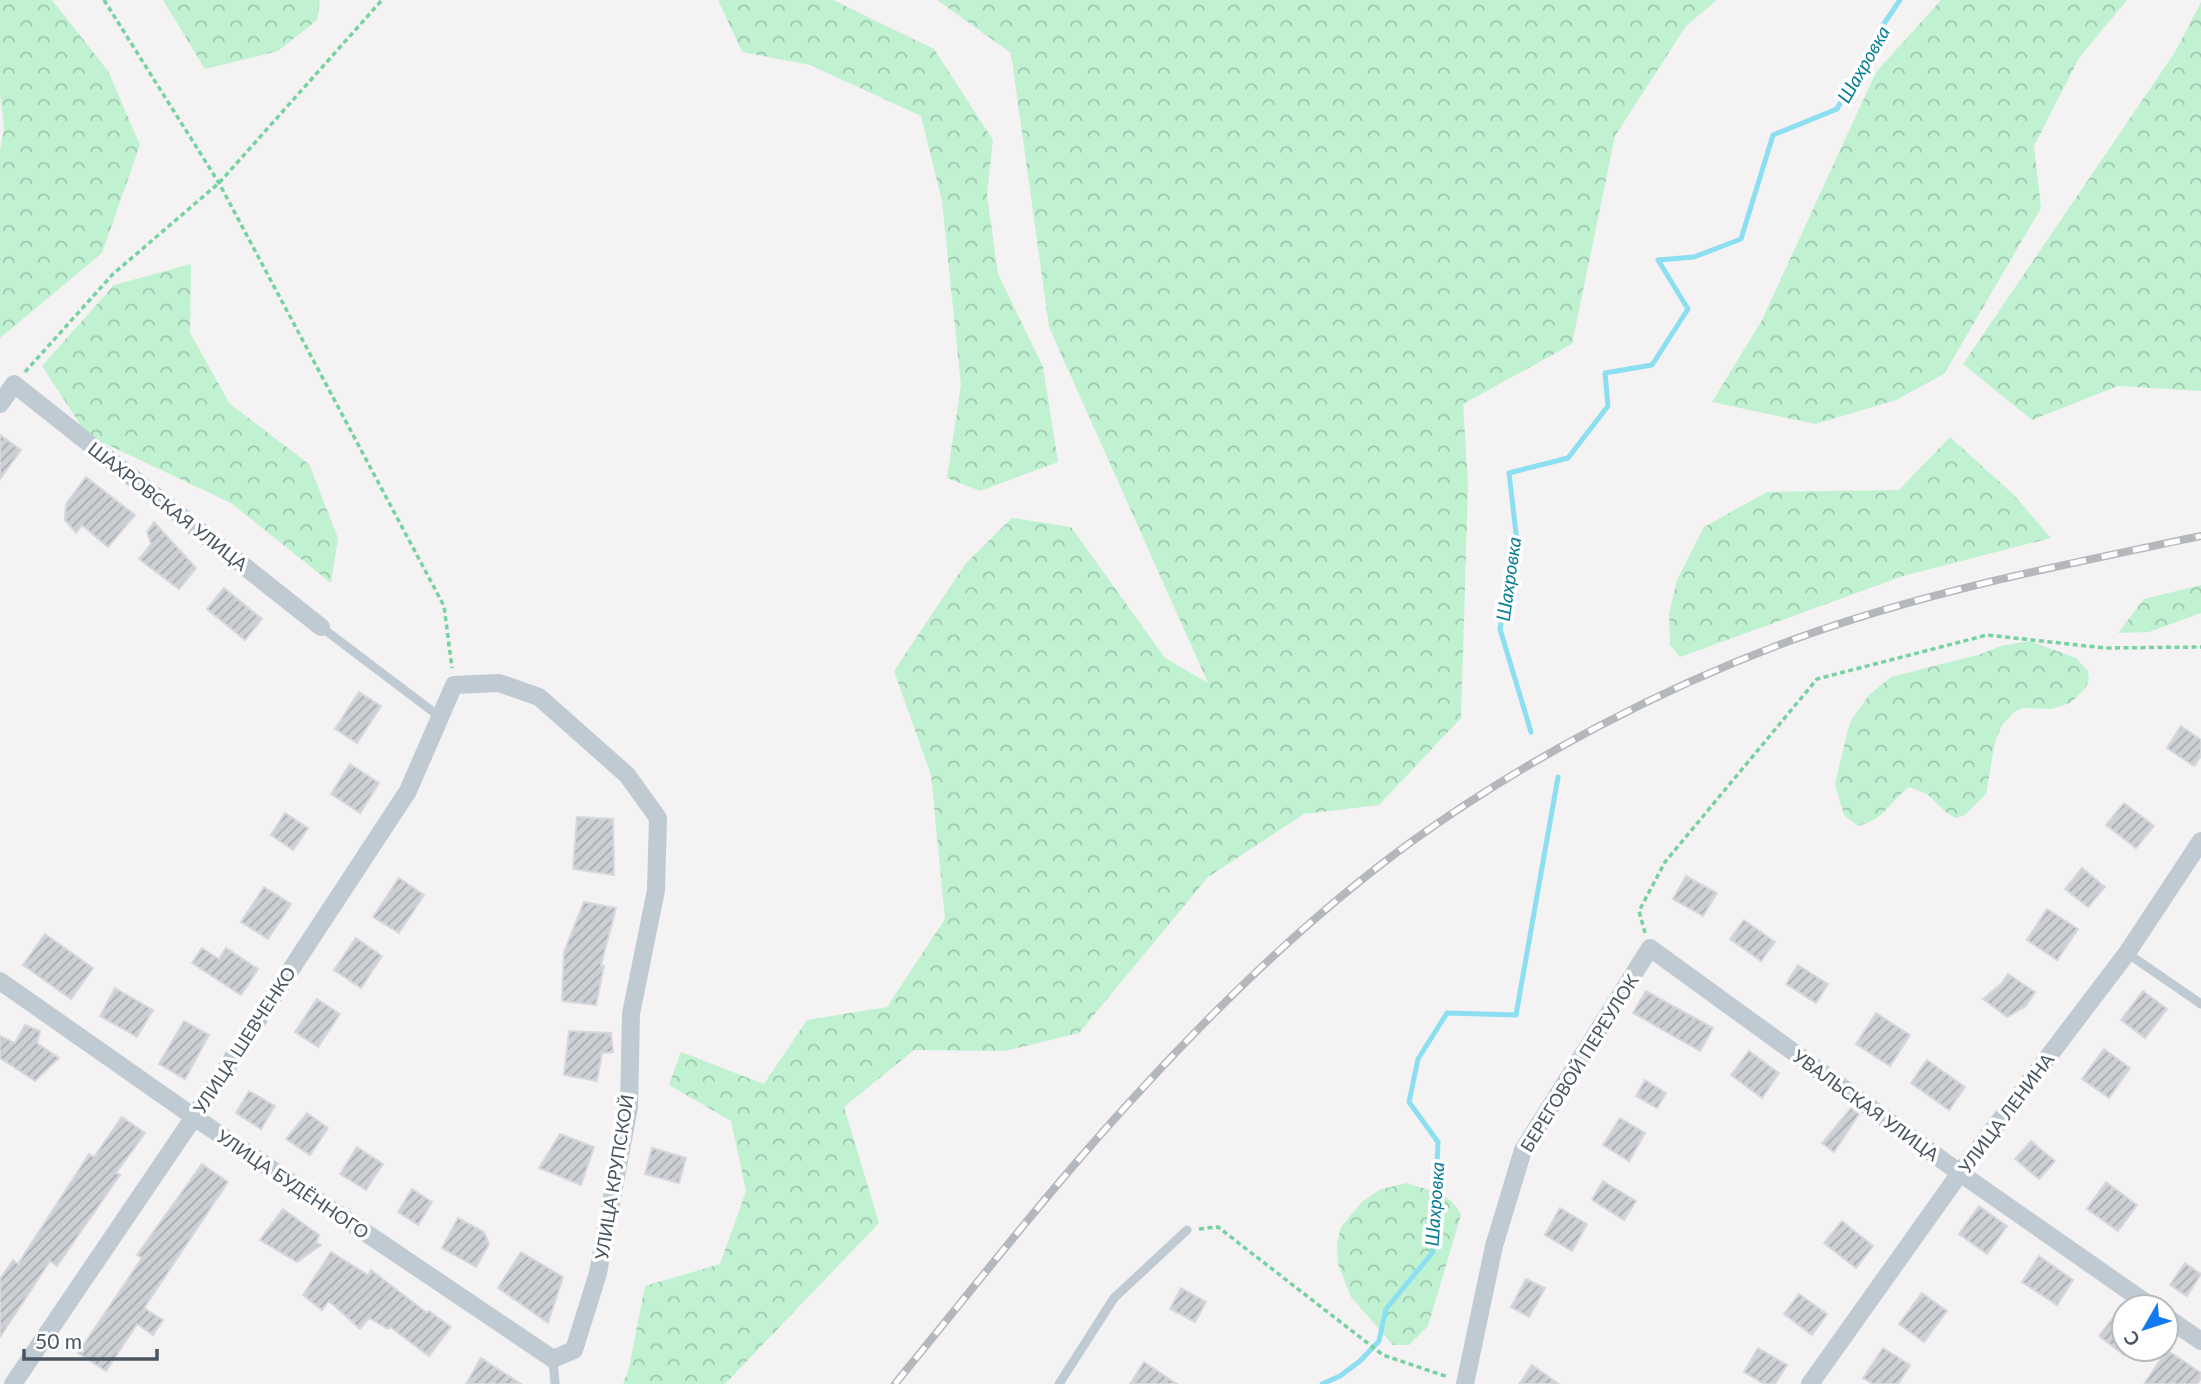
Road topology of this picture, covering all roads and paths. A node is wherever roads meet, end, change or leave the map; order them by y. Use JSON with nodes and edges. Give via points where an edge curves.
{"nodes":[{"id":1,"x":104,"y":0,"type":"edge"},
{"id":2,"x":382,"y":0,"type":"edge"},
{"id":3,"x":219,"y":183,"type":"junction"},
{"id":4,"x":14,"y":384,"type":"junction"},
{"id":5,"x":0,"y":404,"type":"edge"},
{"id":6,"x":321,"y":627,"type":"joint"},
{"id":7,"x":2201,"y":647,"type":"edge"},
{"id":8,"x":454,"y":685,"type":"junction"},
{"id":9,"x":440,"y":716,"type":"junction"},
{"id":10,"x":2201,"y":842,"type":"edge"},
{"id":11,"x":1650,"y":948,"type":"junction"},
{"id":12,"x":2127,"y":953,"type":"junction"},
{"id":13,"x":0,"y":981,"type":"edge"},
{"id":14,"x":2201,"y":1004,"type":"edge"},
{"id":15,"x":194,"y":1117,"type":"junction"},
{"id":16,"x":1960,"y":1173,"type":"junction"},
{"id":17,"x":1186,"y":1230,"type":"joint"},
{"id":18,"x":2132,"y":1293,"type":"edge"},
{"id":19,"x":2180,"y":1327,"type":"edge"},
{"id":20,"x":2201,"y":1341,"type":"edge"},
{"id":21,"x":553,"y":1359,"type":"junction"},
{"id":22,"x":13,"y":1384,"type":"edge"},
{"id":23,"x":555,"y":1384,"type":"edge"},
{"id":24,"x":1059,"y":1384,"type":"edge"},
{"id":25,"x":1465,"y":1384,"type":"edge"},
{"id":26,"x":1810,"y":1384,"type":"edge"}],
"edges":[{"from":1,"to":3,"type":"path"},
{"from":2,"to":3,"type":"path"},
{"from":3,"to":4,"type":"path","via":[[113,274]]},
{"from":3,"to":8,"type":"path","via":[[444,606]]},
{"from":4,"to":5,"type":"street"},
{"from":4,"to":6,"type":"street","name":"ШАХРОВСКАЯ УЛИЦА"},
{"from":6,"to":9,"type":"lane"},
{"from":7,"to":11,"type":"path","via":[[2105,648],[1987,635],[1818,679],[1665,862],[1639,911]]},
{"from":8,"to":9,"type":"street","name":"УЛИЦА ШЕВЧЕНКО"},
{"from":8,"to":21,"type":"street","name":"УЛИЦА КРУПСКОЙ","via":[[499,683],[540,697],[626,775],[658,818],[656,890],[631,1014],[629,1108],[598,1273],[573,1350]]},
{"from":9,"to":15,"type":"street","name":"УЛИЦА ШЕВЧЕНКО","via":[[408,791]]},
{"from":10,"to":12,"type":"street","name":"УЛИЦА ЛЕНИНА"},
{"from":11,"to":16,"type":"street","name":"УВАЛЬСКАЯ УЛИЦА"},
{"from":11,"to":25,"type":"street","name":"БЕРЕГОВОЙ ПЕРЕУЛОК","via":[[1523,1150],[1494,1246]]},
{"from":12,"to":14,"type":"lane"},
{"from":12,"to":16,"type":"street","name":"УЛИЦА ЛЕНИНА"},
{"from":13,"to":15,"type":"street","name":"УЛИЦА БУДЁННОГО"},
{"from":15,"to":21,"type":"street","name":"УЛИЦА БУДЁННОГО"},
{"from":15,"to":22,"type":"street","name":"УЛИЦА ШЕВЧЕНКО"},
{"from":16,"to":18,"type":"street","name":"УВАЛЬСКАЯ УЛИЦА"},
{"from":16,"to":26,"type":"street","name":"УЛИЦА ЛЕНИНА"},
{"from":17,"to":24,"type":"lane","via":[[1114,1298]]},
{"from":17,"to":25,"type":"path","via":[[1217,1227],[1383,1355]]},
{"from":19,"to":20,"type":"street"},
{"from":21,"to":23,"type":"lane"}]}
